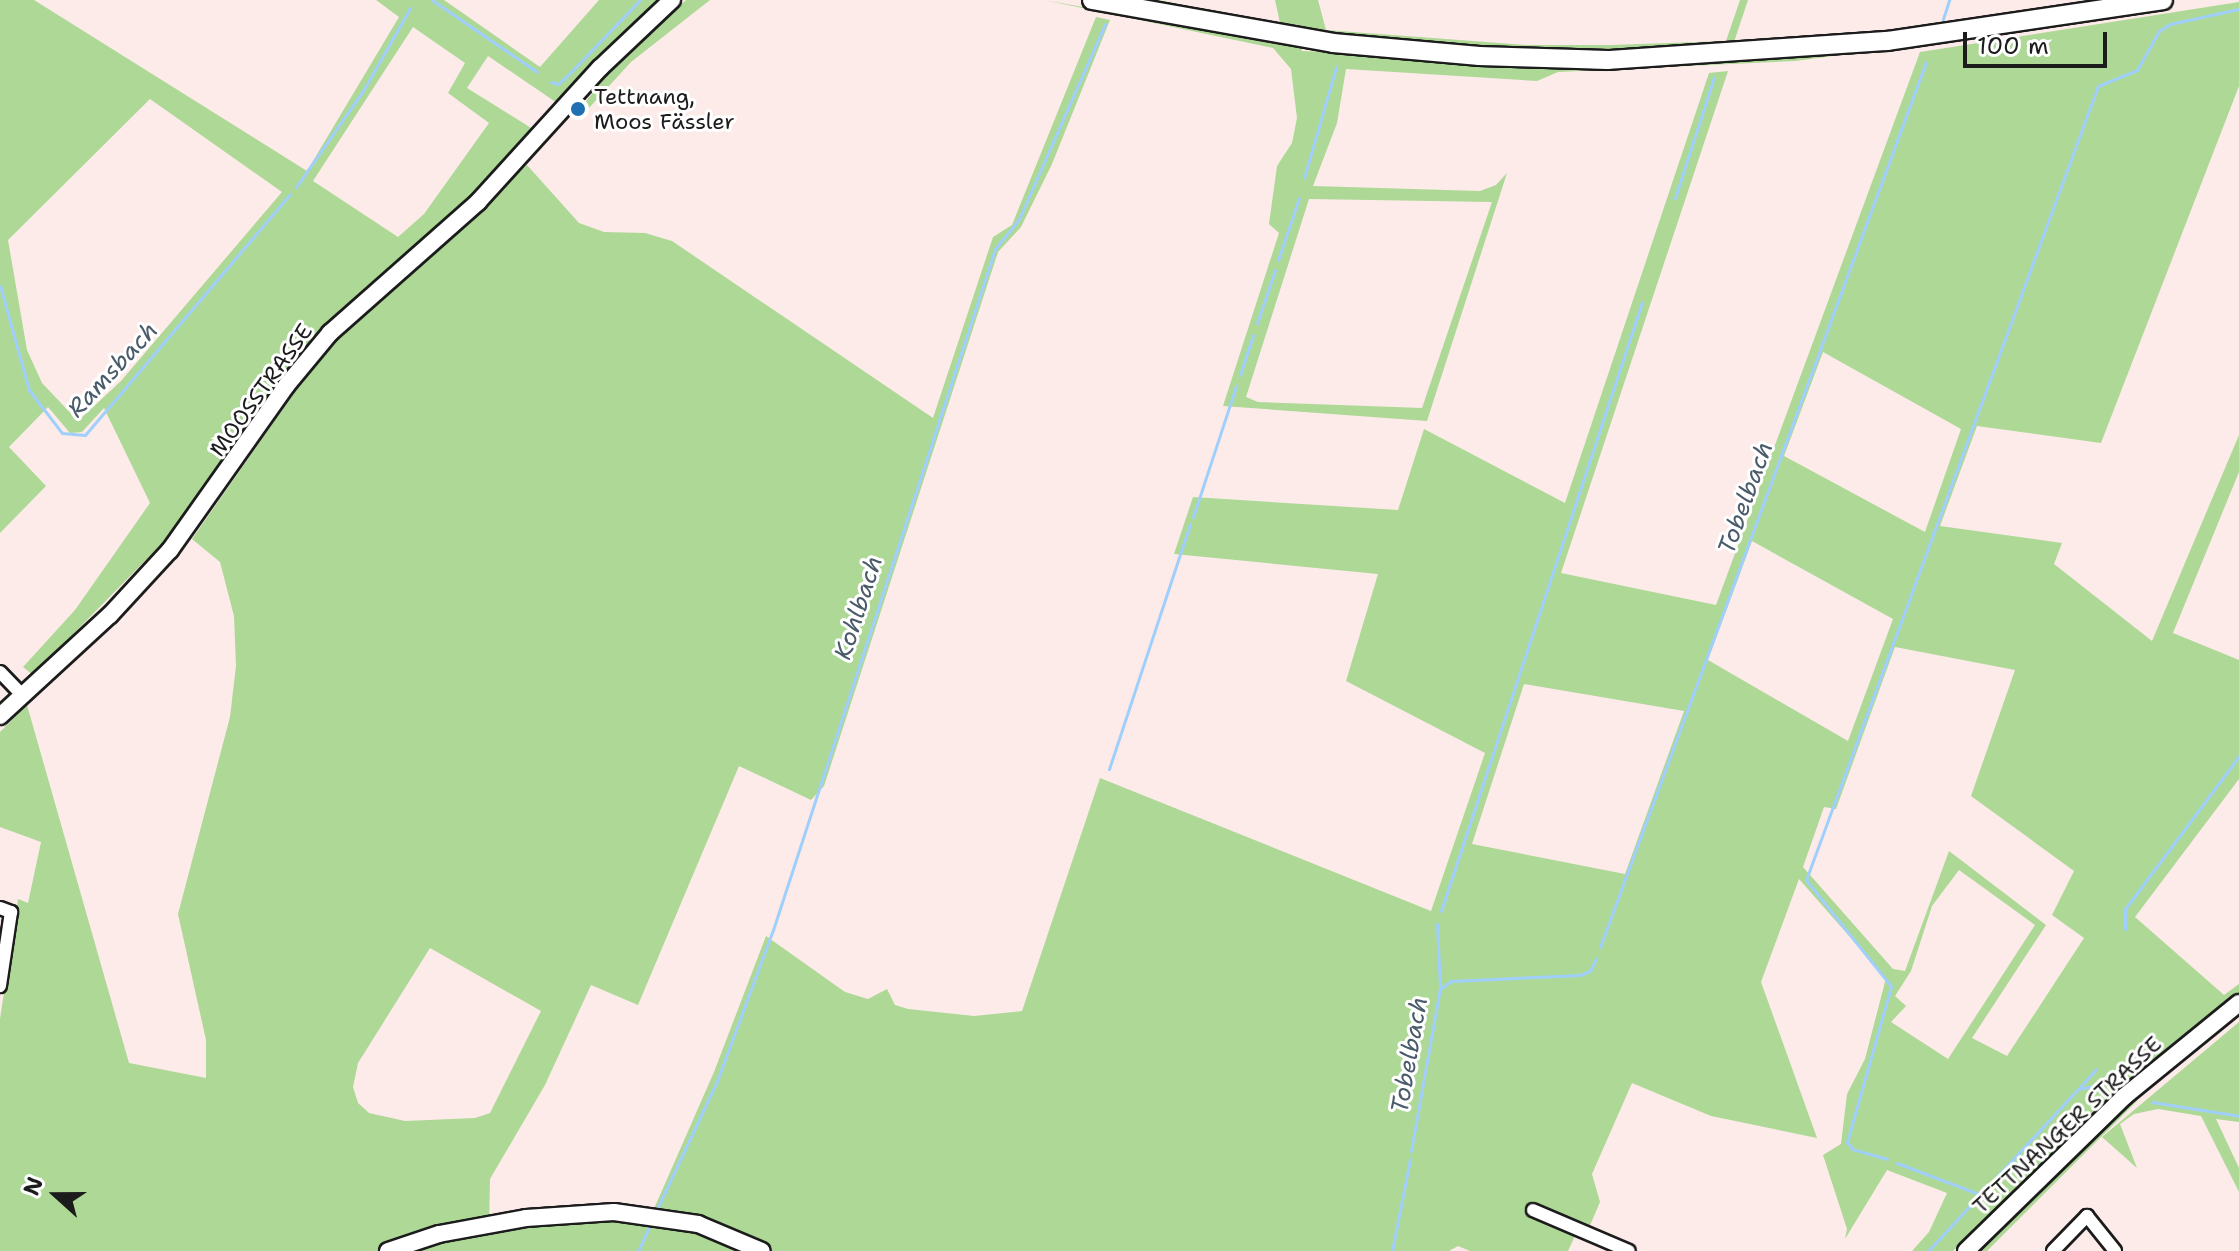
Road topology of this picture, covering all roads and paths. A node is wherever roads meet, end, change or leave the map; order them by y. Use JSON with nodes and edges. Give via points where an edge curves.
{"nodes":[{"id":1,"x":672,"y":0,"type":"edge"},
{"id":2,"x":1092,"y":0,"type":"edge"},
{"id":3,"x":2163,"y":0,"type":"edge"},
{"id":4,"x":0,"y":672,"type":"edge"},
{"id":5,"x":22,"y":695,"type":"junction"},
{"id":6,"x":0,"y":716,"type":"edge"},
{"id":7,"x":0,"y":908,"type":"edge"},
{"id":8,"x":0,"y":986,"type":"edge"},
{"id":9,"x":2239,"y":1003,"type":"edge"},
{"id":10,"x":1533,"y":1210,"type":"dead end"},
{"id":11,"x":388,"y":1251,"type":"edge"},
{"id":12,"x":762,"y":1251,"type":"edge"},
{"id":13,"x":1629,"y":1251,"type":"edge"},
{"id":14,"x":1966,"y":1251,"type":"edge"},
{"id":15,"x":2053,"y":1251,"type":"edge"},
{"id":16,"x":2115,"y":1251,"type":"edge"}],
"edges":[{"from":1,"to":5,"type":"street","name":"MOOSSTRASSE","via":[[600,68],[478,202],[330,333],[170,550]]},
{"from":2,"to":3,"type":"main road","via":[[1333,43],[1608,60],[1887,41]]},
{"from":4,"to":5,"type":"street"},
{"from":5,"to":6,"type":"street","name":"MOOSSTRASSE"},
{"from":7,"to":8,"type":"street","via":[[11,912]]},
{"from":9,"to":14,"type":"street","name":"TETTNANGER STRASSE","via":[[2125,1096]]},
{"from":10,"to":13,"type":"street"},
{"from":11,"to":12,"type":"street","via":[[439,1234],[526,1218],[614,1212],[698,1224]]},
{"from":15,"to":16,"type":"street","via":[[2087,1216]]}]}
